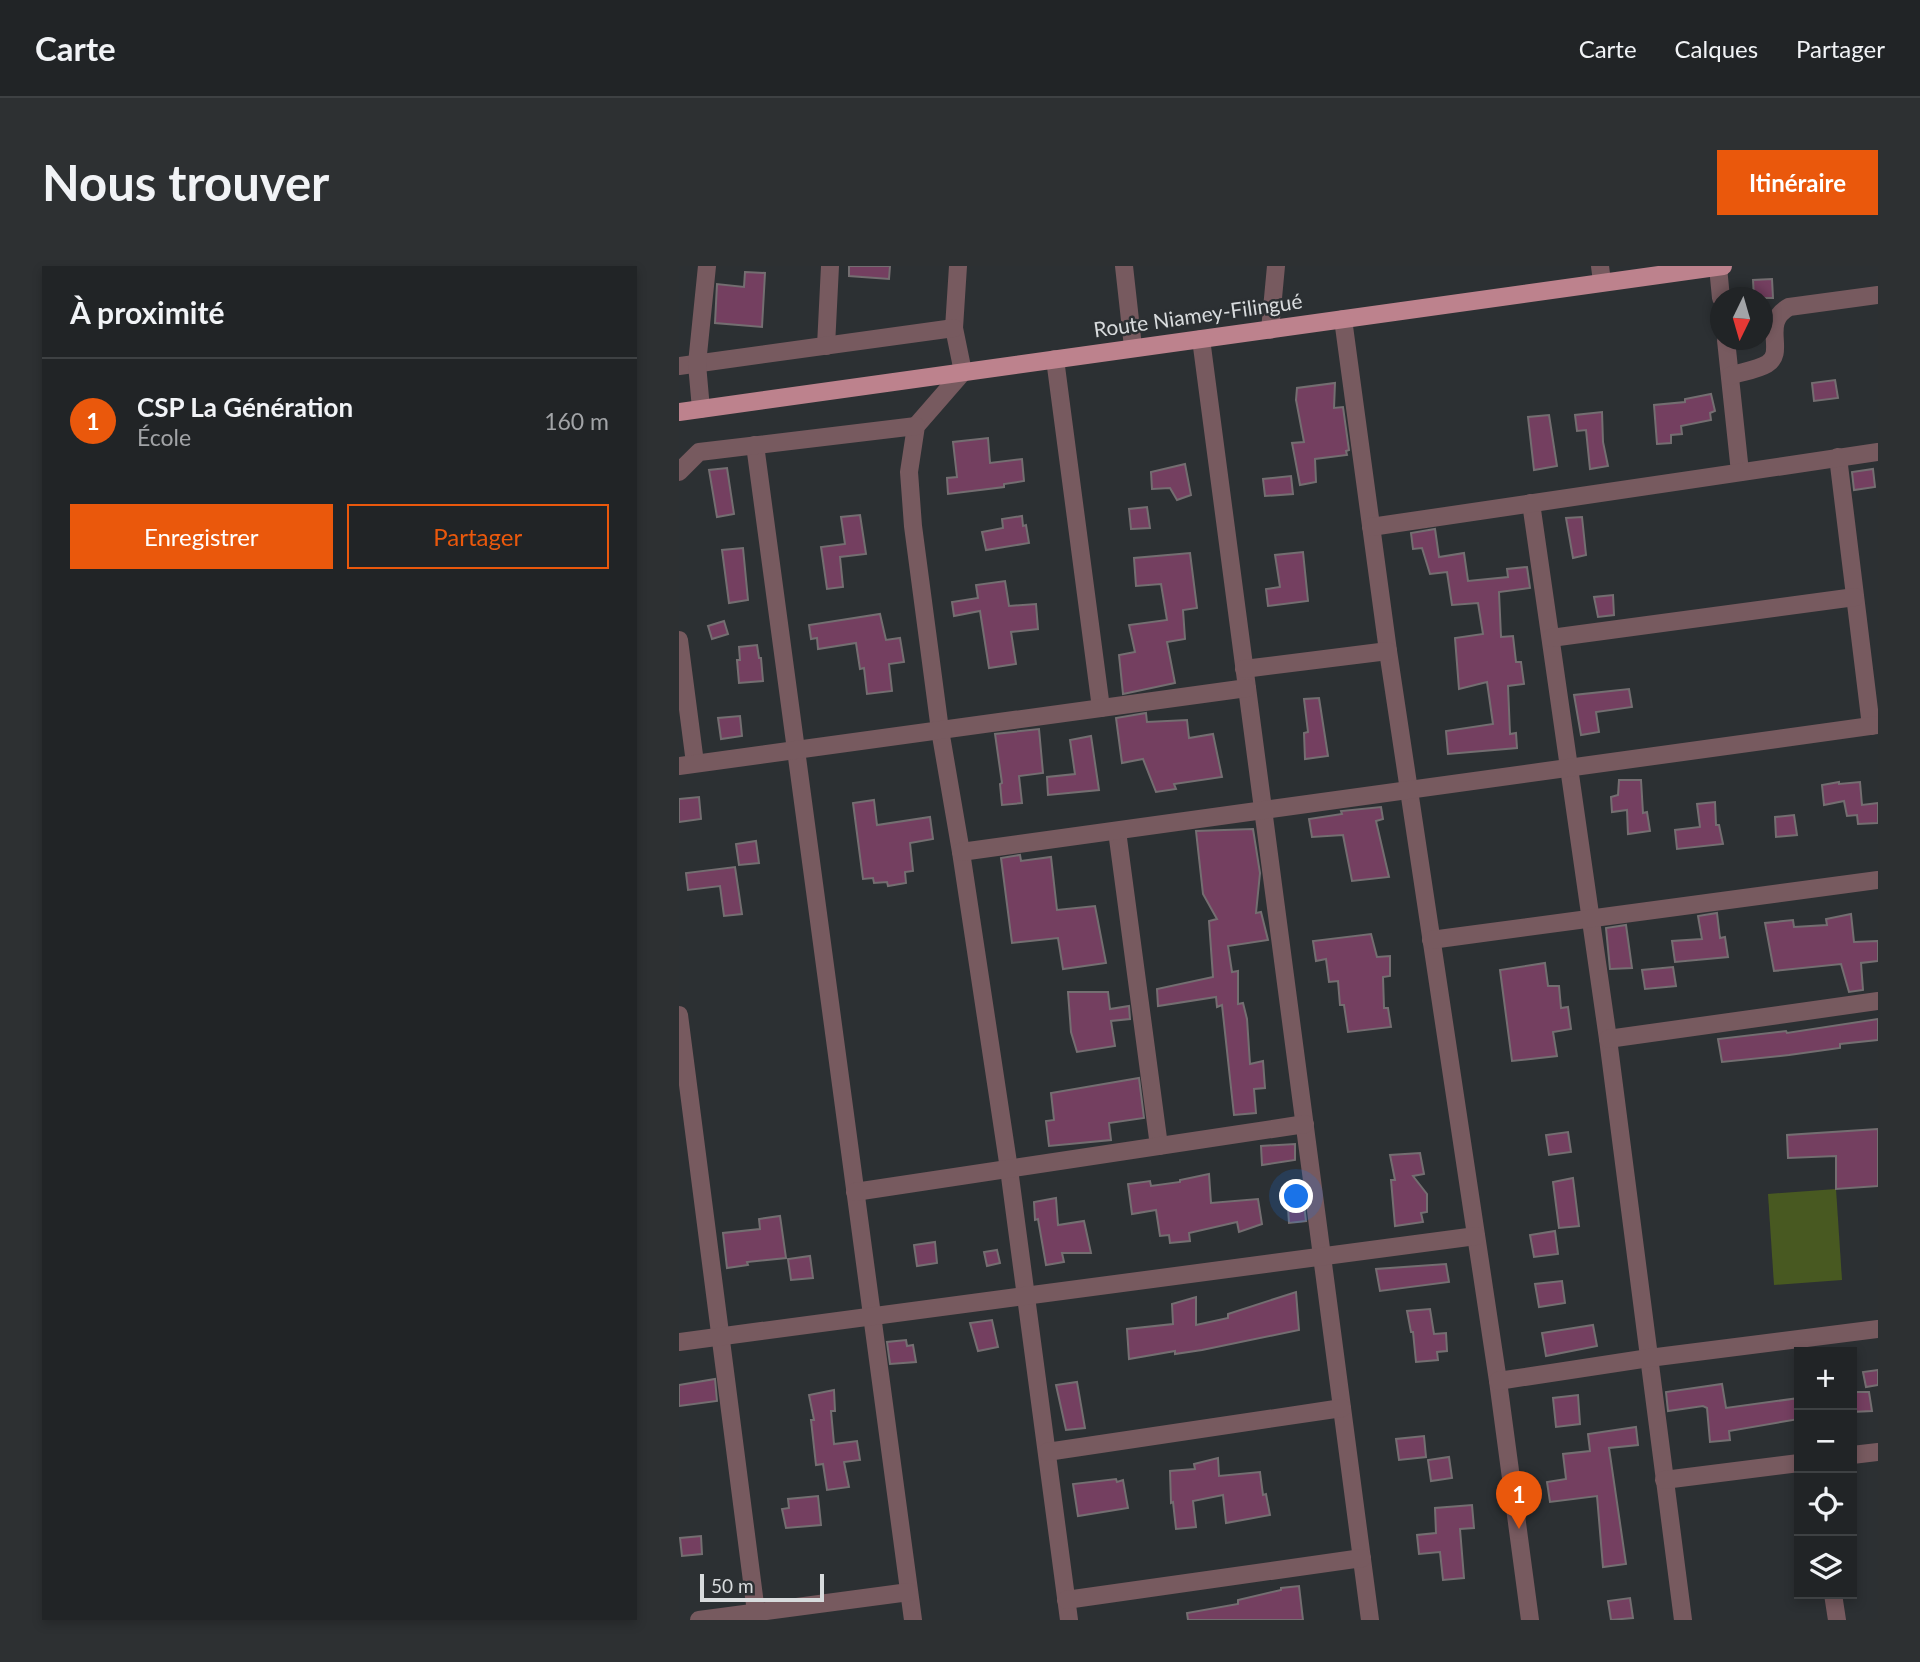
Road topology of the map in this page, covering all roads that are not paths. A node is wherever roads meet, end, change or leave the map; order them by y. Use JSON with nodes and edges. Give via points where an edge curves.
{"nodes":[{"id":1,"x":707,"y":266,"type":"edge"},
{"id":2,"x":830,"y":266,"type":"edge"},
{"id":3,"x":958,"y":266,"type":"edge"},
{"id":4,"x":1124,"y":266,"type":"edge"},
{"id":5,"x":1276,"y":266,"type":"edge"},
{"id":6,"x":1723,"y":266,"type":"edge"},
{"id":7,"x":1718,"y":267,"type":"edge"},
{"id":8,"x":1601,"y":274,"type":"edge"},
{"id":9,"x":1720,"y":287,"type":"edge"},
{"id":10,"x":1878,"y":295,"type":"edge"},
{"id":11,"x":1343,"y":319,"type":"junction"},
{"id":12,"x":954,"y":328,"type":"junction"},
{"id":13,"x":1270,"y":330,"type":"junction"},
{"id":14,"x":1201,"y":339,"type":"junction"},
{"id":15,"x":826,"y":346,"type":"junction"},
{"id":16,"x":1133,"y":347,"type":"junction"},
{"id":17,"x":1727,"y":350,"type":"edge"},
{"id":18,"x":1055,"y":359,"type":"junction"},
{"id":19,"x":688,"y":365,"type":"edge"},
{"id":20,"x":963,"y":372,"type":"junction"},
{"id":21,"x":1730,"y":376,"type":"junction"},
{"id":22,"x":701,"y":410,"type":"junction"},
{"id":23,"x":679,"y":412,"type":"edge"},
{"id":24,"x":916,"y":426,"type":"junction"},
{"id":25,"x":755,"y":445,"type":"junction"},
{"id":26,"x":1878,"y":452,"type":"edge"},
{"id":27,"x":1838,"y":457,"type":"junction"},
{"id":28,"x":679,"y":472,"type":"edge"},
{"id":29,"x":1740,"y":472,"type":"junction"},
{"id":30,"x":1531,"y":503,"type":"junction"},
{"id":31,"x":1371,"y":527,"type":"junction"},
{"id":32,"x":1855,"y":597,"type":"junction"},
{"id":33,"x":1551,"y":638,"type":"junction"},
{"id":34,"x":679,"y":640,"type":"edge"},
{"id":35,"x":1388,"y":651,"type":"junction"},
{"id":36,"x":1244,"y":669,"type":"junction"},
{"id":37,"x":1247,"y":688,"type":"junction"},
{"id":38,"x":1101,"y":708,"type":"junction"},
{"id":39,"x":1874,"y":726,"type":"edge"},
{"id":40,"x":940,"y":730,"type":"junction"},
{"id":41,"x":795,"y":750,"type":"junction"},
{"id":42,"x":687,"y":764,"type":"edge"},
{"id":43,"x":1569,"y":768,"type":"junction"},
{"id":44,"x":1408,"y":790,"type":"junction"},
{"id":45,"x":1263,"y":810,"type":"junction"},
{"id":46,"x":1117,"y":831,"type":"junction"},
{"id":47,"x":961,"y":852,"type":"junction"},
{"id":48,"x":1878,"y":880,"type":"edge"},
{"id":49,"x":1592,"y":919,"type":"junction"},
{"id":50,"x":1431,"y":940,"type":"junction"},
{"id":51,"x":1878,"y":1001,"type":"edge"},
{"id":52,"x":679,"y":1014,"type":"edge"},
{"id":53,"x":1608,"y":1039,"type":"junction"},
{"id":54,"x":1304,"y":1124,"type":"junction"},
{"id":55,"x":1159,"y":1146,"type":"junction"},
{"id":56,"x":1009,"y":1169,"type":"junction"},
{"id":57,"x":855,"y":1192,"type":"junction"},
{"id":58,"x":1476,"y":1236,"type":"junction"},
{"id":59,"x":1322,"y":1256,"type":"junction"},
{"id":60,"x":1026,"y":1296,"type":"junction"},
{"id":61,"x":872,"y":1316,"type":"junction"},
{"id":62,"x":1878,"y":1329,"type":"edge"},
{"id":63,"x":720,"y":1336,"type":"junction"},
{"id":64,"x":679,"y":1342,"type":"edge"},
{"id":65,"x":1649,"y":1358,"type":"junction"},
{"id":66,"x":1497,"y":1381,"type":"junction"},
{"id":67,"x":1342,"y":1409,"type":"junction"},
{"id":68,"x":1047,"y":1452,"type":"junction"},
{"id":69,"x":1878,"y":1452,"type":"edge"},
{"id":70,"x":1857,"y":1454,"type":"edge"},
{"id":71,"x":1794,"y":1463,"type":"edge"},
{"id":72,"x":1664,"y":1480,"type":"junction"},
{"id":73,"x":1362,"y":1558,"type":"junction"},
{"id":74,"x":909,"y":1592,"type":"junction"},
{"id":75,"x":1834,"y":1599,"type":"edge"},
{"id":76,"x":1066,"y":1600,"type":"junction"},
{"id":77,"x":756,"y":1612,"type":"junction"},
{"id":78,"x":699,"y":1620,"type":"edge"},
{"id":79,"x":913,"y":1620,"type":"edge"},
{"id":80,"x":1069,"y":1620,"type":"edge"},
{"id":81,"x":1370,"y":1620,"type":"edge"},
{"id":82,"x":1530,"y":1620,"type":"edge"},
{"id":83,"x":1683,"y":1620,"type":"edge"},
{"id":84,"x":1837,"y":1620,"type":"edge"}],
"edges":[{"from":1,"to":19,"type":"street"},
{"from":2,"to":15,"type":"street"},
{"from":3,"to":12,"type":"street"},
{"from":4,"to":16,"type":"street"},
{"from":5,"to":13,"type":"street"},
{"from":6,"to":7,"type":"main road","name":"Route Niamey-Filingué"},
{"from":7,"to":8,"type":"main road","name":"Route Niamey-Filingué"},
{"from":7,"to":9,"type":"street"},
{"from":8,"to":11,"type":"main road","name":"Route Niamey-Filingué"},
{"from":10,"to":21,"type":"street","via":[[1779,312],[1772,358],[1767,364]]},
{"from":11,"to":13,"type":"main road","name":"Route Niamey-Filingué"},
{"from":11,"to":31,"type":"street"},
{"from":12,"to":15,"type":"street"},
{"from":12,"to":20,"type":"street"},
{"from":13,"to":14,"type":"main road","name":"Route Niamey-Filingué"},
{"from":14,"to":16,"type":"main road","name":"Route Niamey-Filingué"},
{"from":14,"to":36,"type":"street"},
{"from":15,"to":19,"type":"street"},
{"from":16,"to":18,"type":"main road","name":"Route Niamey-Filingué"},
{"from":17,"to":21,"type":"street"},
{"from":18,"to":20,"type":"main road","name":"Route Niamey-Filingué"},
{"from":18,"to":38,"type":"street"},
{"from":19,"to":22,"type":"street"},
{"from":20,"to":22,"type":"main road","name":"Route Niamey-Filingué"},
{"from":20,"to":24,"type":"street"},
{"from":21,"to":29,"type":"street"},
{"from":22,"to":23,"type":"main road","name":"Route Niamey-Filingué"},
{"from":24,"to":25,"type":"street"},
{"from":24,"to":40,"type":"street","via":[[909,471],[913,526]]},
{"from":25,"to":28,"type":"street","via":[[699,452]]},
{"from":25,"to":41,"type":"street"},
{"from":26,"to":27,"type":"street"},
{"from":27,"to":29,"type":"street"},
{"from":27,"to":32,"type":"street"},
{"from":29,"to":30,"type":"street"},
{"from":30,"to":31,"type":"street"},
{"from":30,"to":33,"type":"street"},
{"from":31,"to":35,"type":"street"},
{"from":32,"to":33,"type":"street"},
{"from":32,"to":39,"type":"street"},
{"from":33,"to":43,"type":"street"},
{"from":34,"to":42,"type":"street"},
{"from":35,"to":36,"type":"street"},
{"from":35,"to":44,"type":"street"},
{"from":36,"to":37,"type":"street"},
{"from":37,"to":38,"type":"street"},
{"from":37,"to":45,"type":"street"},
{"from":38,"to":40,"type":"street"},
{"from":39,"to":43,"type":"street"},
{"from":40,"to":41,"type":"street"},
{"from":40,"to":47,"type":"street"},
{"from":41,"to":42,"type":"street"},
{"from":41,"to":57,"type":"street"},
{"from":43,"to":44,"type":"street"},
{"from":43,"to":49,"type":"street"},
{"from":44,"to":45,"type":"street"},
{"from":44,"to":50,"type":"street"},
{"from":45,"to":46,"type":"street"},
{"from":45,"to":54,"type":"street"},
{"from":46,"to":47,"type":"street"},
{"from":46,"to":55,"type":"street"},
{"from":47,"to":56,"type":"street"},
{"from":48,"to":49,"type":"street"},
{"from":49,"to":50,"type":"street"},
{"from":49,"to":53,"type":"street"},
{"from":50,"to":58,"type":"street"},
{"from":51,"to":53,"type":"street"},
{"from":52,"to":63,"type":"street"},
{"from":53,"to":65,"type":"street"},
{"from":54,"to":55,"type":"street"},
{"from":54,"to":59,"type":"street"},
{"from":55,"to":56,"type":"street"},
{"from":56,"to":57,"type":"street"},
{"from":56,"to":60,"type":"street"},
{"from":57,"to":61,"type":"street"},
{"from":58,"to":59,"type":"street"},
{"from":58,"to":66,"type":"street"},
{"from":59,"to":60,"type":"street"},
{"from":59,"to":67,"type":"street"},
{"from":60,"to":61,"type":"street"},
{"from":60,"to":68,"type":"street"},
{"from":61,"to":63,"type":"street"},
{"from":61,"to":74,"type":"street"},
{"from":62,"to":65,"type":"street"},
{"from":63,"to":64,"type":"street"},
{"from":63,"to":77,"type":"street"},
{"from":65,"to":66,"type":"street"},
{"from":65,"to":72,"type":"street"},
{"from":66,"to":82,"type":"street"},
{"from":67,"to":68,"type":"street"},
{"from":67,"to":73,"type":"street"},
{"from":68,"to":76,"type":"street"},
{"from":69,"to":70,"type":"street"},
{"from":71,"to":72,"type":"street"},
{"from":72,"to":83,"type":"street"},
{"from":73,"to":76,"type":"street"},
{"from":73,"to":81,"type":"street"},
{"from":74,"to":77,"type":"street"},
{"from":74,"to":79,"type":"street"},
{"from":75,"to":84,"type":"street"},
{"from":76,"to":80,"type":"street"},
{"from":77,"to":78,"type":"street"}]}
